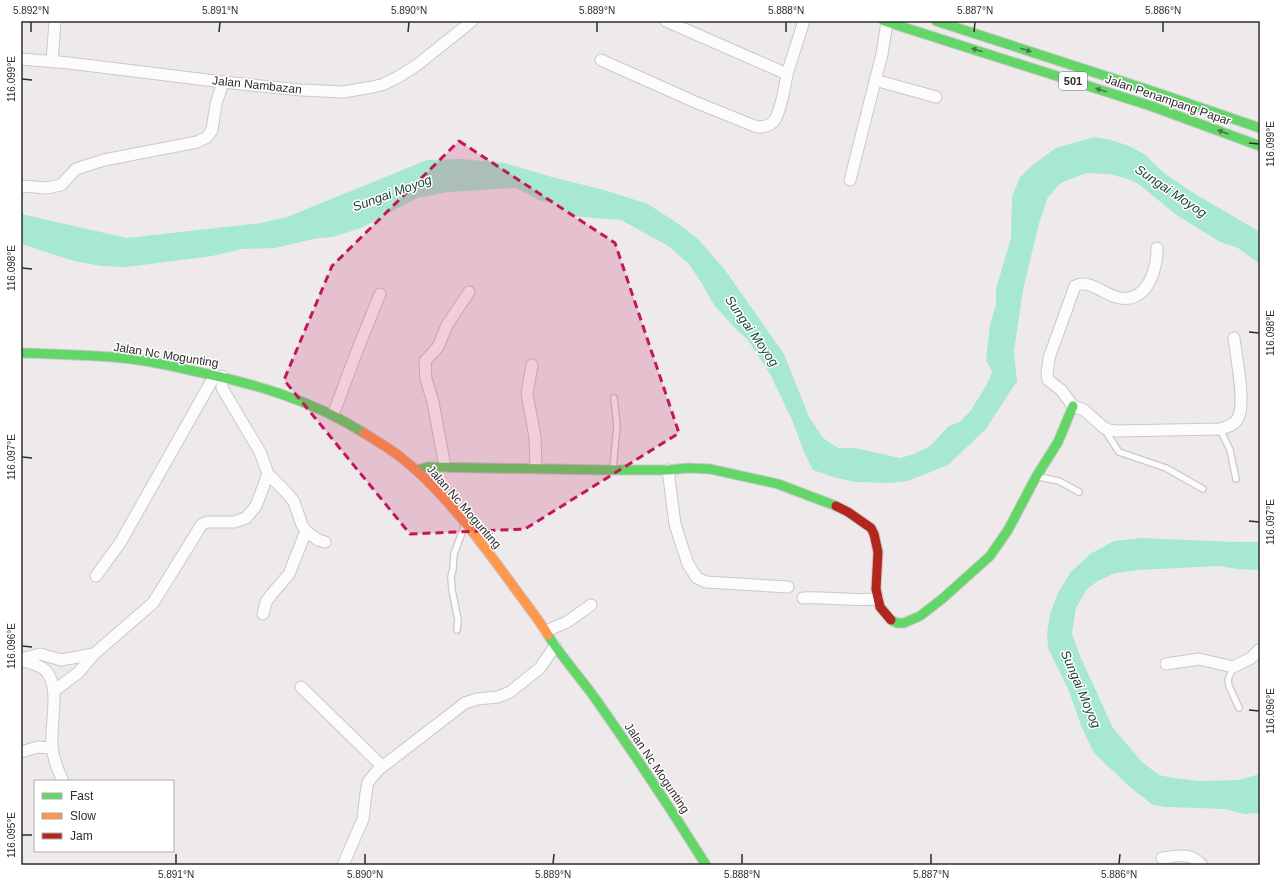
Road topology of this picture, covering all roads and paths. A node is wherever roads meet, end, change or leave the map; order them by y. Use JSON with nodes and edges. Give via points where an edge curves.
{"nodes":[{"id":1,"x":55,"y":21,"type":"edge"},
{"id":2,"x":472,"y":21,"type":"edge"},
{"id":3,"x":666,"y":21,"type":"edge"},
{"id":4,"x":804,"y":21,"type":"edge"},
{"id":5,"x":936,"y":21,"type":"edge"},
{"id":6,"x":886,"y":22,"type":"edge"},
{"id":7,"x":21,"y":59,"type":"edge"},
{"id":8,"x":601,"y":60,"type":"dead end"},
{"id":9,"x":52,"y":62,"type":"junction"},
{"id":10,"x":786,"y":74,"type":"junction"},
{"id":11,"x":875,"y":80,"type":"junction"},
{"id":12,"x":223,"y":82,"type":"junction"},
{"id":13,"x":936,"y":97,"type":"dead end"},
{"id":14,"x":1260,"y":128,"type":"edge"},
{"id":15,"x":1260,"y":146,"type":"edge"},
{"id":16,"x":850,"y":180,"type":"dead end"},
{"id":17,"x":21,"y":186,"type":"edge"},
{"id":18,"x":1157,"y":248,"type":"dead end"},
{"id":19,"x":469,"y":292,"type":"dead end"},
{"id":20,"x":380,"y":294,"type":"dead end"},
{"id":21,"x":1234,"y":338,"type":"dead end"},
{"id":22,"x":21,"y":353,"type":"edge"},
{"id":23,"x":532,"y":365,"type":"dead end"},
{"id":24,"x":218,"y":376,"type":"junction"},
{"id":25,"x":614,"y":398,"type":"dead end"},
{"id":26,"x":1073,"y":406,"type":"junction"},
{"id":27,"x":333,"y":415,"type":"junction"},
{"id":28,"x":1103,"y":427,"type":"junction"},
{"id":29,"x":1220,"y":429,"type":"junction"},
{"id":30,"x":445,"y":467,"type":"junction"},
{"id":31,"x":536,"y":468,"type":"junction"},
{"id":32,"x":416,"y":470,"type":"junction"},
{"id":33,"x":613,"y":470,"type":"junction"},
{"id":34,"x":668,"y":470,"type":"junction"},
{"id":35,"x":268,"y":474,"type":"junction"},
{"id":36,"x":1036,"y":477,"type":"junction"},
{"id":37,"x":1236,"y":479,"type":"dead end"},
{"id":38,"x":1203,"y":489,"type":"dead end"},
{"id":39,"x":1079,"y":492,"type":"dead end"},
{"id":40,"x":465,"y":523,"type":"junction"},
{"id":41,"x":306,"y":531,"type":"junction"},
{"id":42,"x":325,"y":542,"type":"dead end"},
{"id":43,"x":96,"y":576,"type":"dead end"},
{"id":44,"x":788,"y":587,"type":"dead end"},
{"id":45,"x":803,"y":598,"type":"dead end"},
{"id":46,"x":878,"y":599,"type":"junction"},
{"id":47,"x":591,"y":605,"type":"dead end"},
{"id":48,"x":263,"y":614,"type":"dead end"},
{"id":49,"x":457,"y":630,"type":"dead end"},
{"id":50,"x":546,"y":631,"type":"junction"},
{"id":51,"x":555,"y":646,"type":"junction"},
{"id":52,"x":1260,"y":649,"type":"edge"},
{"id":53,"x":94,"y":654,"type":"junction"},
{"id":54,"x":21,"y":660,"type":"edge"},
{"id":55,"x":1166,"y":664,"type":"dead end"},
{"id":56,"x":1233,"y":667,"type":"junction"},
{"id":57,"x":301,"y":686,"type":"dead end"},
{"id":58,"x":54,"y":691,"type":"junction"},
{"id":59,"x":1239,"y":708,"type":"dead end"},
{"id":60,"x":52,"y":748,"type":"junction"},
{"id":61,"x":21,"y":752,"type":"edge"},
{"id":62,"x":382,"y":766,"type":"junction"},
{"id":63,"x":63,"y":780,"type":"edge"},
{"id":64,"x":1162,"y":858,"type":"dead end"},
{"id":65,"x":343,"y":865,"type":"edge"},
{"id":66,"x":706,"y":865,"type":"edge"},
{"id":67,"x":1202,"y":865,"type":"edge"}],
"edges":[{"from":1,"to":9,"type":"street"},
{"from":2,"to":12,"type":"street","name":"Jalan Nambazan","via":[[417,64],[384,84],[373,87],[327,92]]},
{"from":3,"to":10,"type":"street"},
{"from":4,"to":10,"type":"street"},
{"from":5,"to":14,"type":"street","name":"Jalan Penampang Papar","number":"501","one_way":true},
{"from":6,"to":11,"type":"street"},
{"from":15,"to":6,"type":"street","name":"Jalan Penampang Papar","number":"501","one_way":true,"via":[[1151,106]]},
{"from":7,"to":9,"type":"street","name":"Jalan Nambazan"},
{"from":8,"to":10,"type":"street","via":[[757,127],[765,127],[774,121]]},
{"from":9,"to":12,"type":"street","name":"Jalan Nambazan"},
{"from":11,"to":13,"type":"street"},
{"from":11,"to":16,"type":"street"},
{"from":12,"to":17,"type":"street","via":[[212,130],[207,137],[196,142],[76,168],[60,185],[47,188]]},
{"from":18,"to":26,"type":"street","via":[[1152,277],[1141,292],[1132,297],[1121,298],[1085,284],[1075,286],[1049,358],[1047,374],[1048,380],[1061,390]]},
{"from":19,"to":30,"type":"street","via":[[447,325],[438,347],[424,361]]},
{"from":20,"to":27,"type":"street"},
{"from":21,"to":29,"type":"street","via":[[1240,378],[1240,412],[1234,423]]},
{"from":22,"to":24,"type":"street","name":"Jalan Nc Mogunting","via":[[113,357]]},
{"from":23,"to":31,"type":"street","via":[[527,394],[535,437]]},
{"from":24,"to":27,"type":"street","name":"Jalan Nc Mogunting","via":[[273,390]]},
{"from":24,"to":35,"type":"street","via":[[222,388],[260,452]]},
{"from":24,"to":43,"type":"street","via":[[120,543]]},
{"from":25,"to":33,"type":"lane","via":[[617,426]]},
{"from":26,"to":28,"type":"street","via":[[1084,410]]},
{"from":26,"to":36,"type":"street","via":[[1058,442]]},
{"from":27,"to":32,"type":"street","name":"Jalan Nc Mogunting","via":[[397,454]]},
{"from":28,"to":29,"type":"street","via":[[1117,431]]},
{"from":28,"to":38,"type":"lane","via":[[1119,452],[1166,468]]},
{"from":29,"to":37,"type":"lane","via":[[1230,450]]},
{"from":30,"to":31,"type":"street"},
{"from":30,"to":32,"type":"street"},
{"from":31,"to":33,"type":"street"},
{"from":32,"to":40,"type":"street","name":"Jalan Nc Mogunting"},
{"from":33,"to":34,"type":"street"},
{"from":34,"to":44,"type":"street","via":[[675,524],[688,564],[697,578],[706,582]]},
{"from":34,"to":46,"type":"street","via":[[710,469],[778,484],[824,500],[848,512],[871,528],[874,534],[878,552]]},
{"from":35,"to":41,"type":"street","via":[[294,502]]},
{"from":35,"to":53,"type":"street","via":[[256,506],[246,518],[234,522],[202,524],[153,603]]},
{"from":36,"to":39,"type":"lane","via":[[1059,481]]},
{"from":36,"to":46,"type":"street","via":[[1008,530],[990,556],[920,616],[904,623],[892,621],[880,607]]},
{"from":40,"to":49,"type":"lane","via":[[454,554],[451,577],[458,620]]},
{"from":40,"to":50,"type":"street","name":"Jalan Nc Mogunting"},
{"from":41,"to":42,"type":"street"},
{"from":41,"to":48,"type":"street","via":[[289,574],[269,599]]},
{"from":45,"to":46,"type":"street","via":[[860,601]]},
{"from":47,"to":50,"type":"street","via":[[567,622]]},
{"from":50,"to":51,"type":"street","name":"Jalan Nc Mogunting"},
{"from":51,"to":62,"type":"street","via":[[540,668],[510,692],[498,697],[464,703]]},
{"from":51,"to":66,"type":"street","name":"Jalan Nc Mogunting","via":[[584,682],[648,774]]},
{"from":52,"to":56,"type":"street","via":[[1251,658]]},
{"from":53,"to":54,"type":"street","via":[[62,660],[40,654]]},
{"from":53,"to":58,"type":"street","via":[[79,672]]},
{"from":54,"to":58,"type":"street","via":[[45,669]]},
{"from":55,"to":56,"type":"street","via":[[1198,659]]},
{"from":56,"to":59,"type":"lane","via":[[1228,680]]},
{"from":57,"to":62,"type":"street"},
{"from":58,"to":60,"type":"street"},
{"from":60,"to":61,"type":"street","via":[[38,747]]},
{"from":60,"to":63,"type":"street"},
{"from":62,"to":65,"type":"street","via":[[368,782],[363,819]]},
{"from":64,"to":67,"type":"street","via":[[1180,855],[1194,857]]}]}
